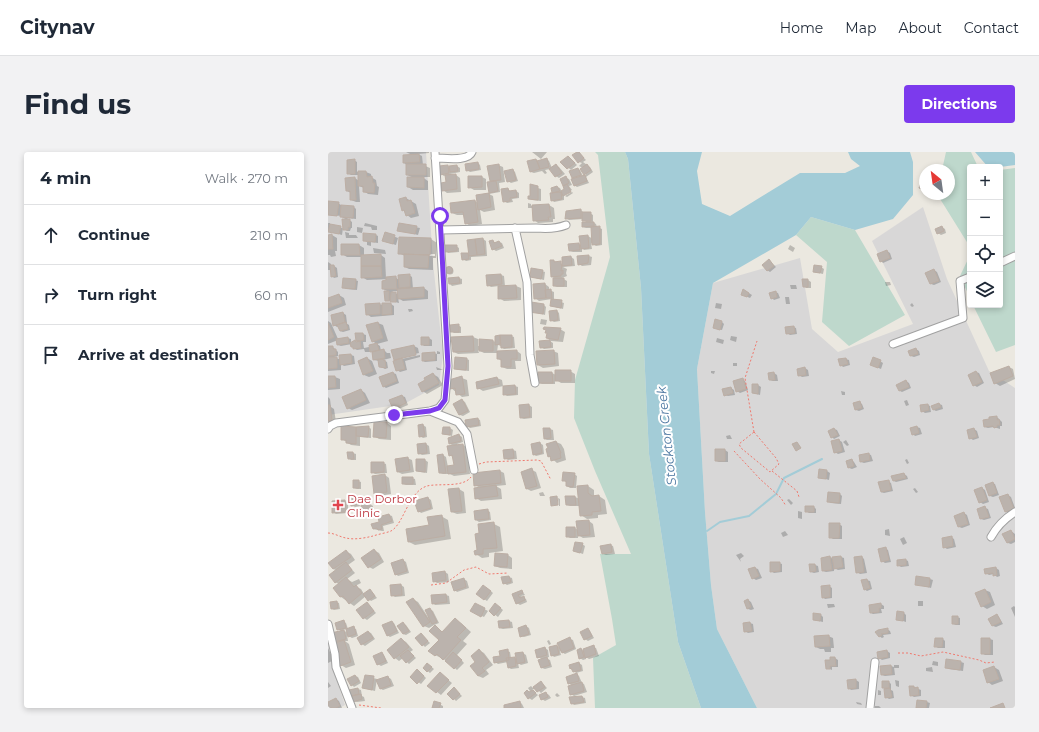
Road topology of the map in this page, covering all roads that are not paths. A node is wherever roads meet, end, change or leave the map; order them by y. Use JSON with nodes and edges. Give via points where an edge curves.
{"nodes":[{"id":1,"x":472,"y":152,"type":"edge"},
{"id":2,"x":435,"y":155,"type":"edge"},
{"id":3,"x":566,"y":225,"type":"dead end"},
{"id":4,"x":515,"y":228,"type":"junction"},
{"id":5,"x":441,"y":230,"type":"junction"},
{"id":6,"x":1015,"y":256,"type":"edge"},
{"id":7,"x":1003,"y":262,"type":"edge"},
{"id":8,"x":967,"y":278,"type":"edge"},
{"id":9,"x":893,"y":344,"type":"dead end"},
{"id":10,"x":535,"y":383,"type":"dead end"},
{"id":11,"x":430,"y":411,"type":"junction"},
{"id":12,"x":329,"y":427,"type":"edge"},
{"id":13,"x":474,"y":470,"type":"road end"},
{"id":14,"x":1015,"y":512,"type":"edge"},
{"id":15,"x":991,"y":537,"type":"dead end"},
{"id":16,"x":328,"y":624,"type":"edge"},
{"id":17,"x":874,"y":662,"type":"dead end"},
{"id":18,"x":351,"y":706,"type":"edge"},
{"id":19,"x":870,"y":708,"type":"edge"}],
"edges":[{"from":1,"to":2,"type":"street","via":[[466,158]]},
{"from":2,"to":5,"type":"street"},
{"from":3,"to":4,"type":"street","via":[[549,229]]},
{"from":4,"to":5,"type":"street"},
{"from":4,"to":10,"type":"street","via":[[527,282],[530,355]]},
{"from":5,"to":11,"type":"street","via":[[448,366],[445,400],[439,408]]},
{"from":6,"to":7,"type":"street"},
{"from":8,"to":9,"type":"street","via":[[960,282],[963,318]]},
{"from":11,"to":12,"type":"street","via":[[336,423]]},
{"from":11,"to":13,"type":"street","via":[[458,422],[467,434]]},
{"from":14,"to":15,"type":"street","via":[[1002,521]]},
{"from":16,"to":18,"type":"street","via":[[336,667]]},
{"from":17,"to":19,"type":"street"}]}
